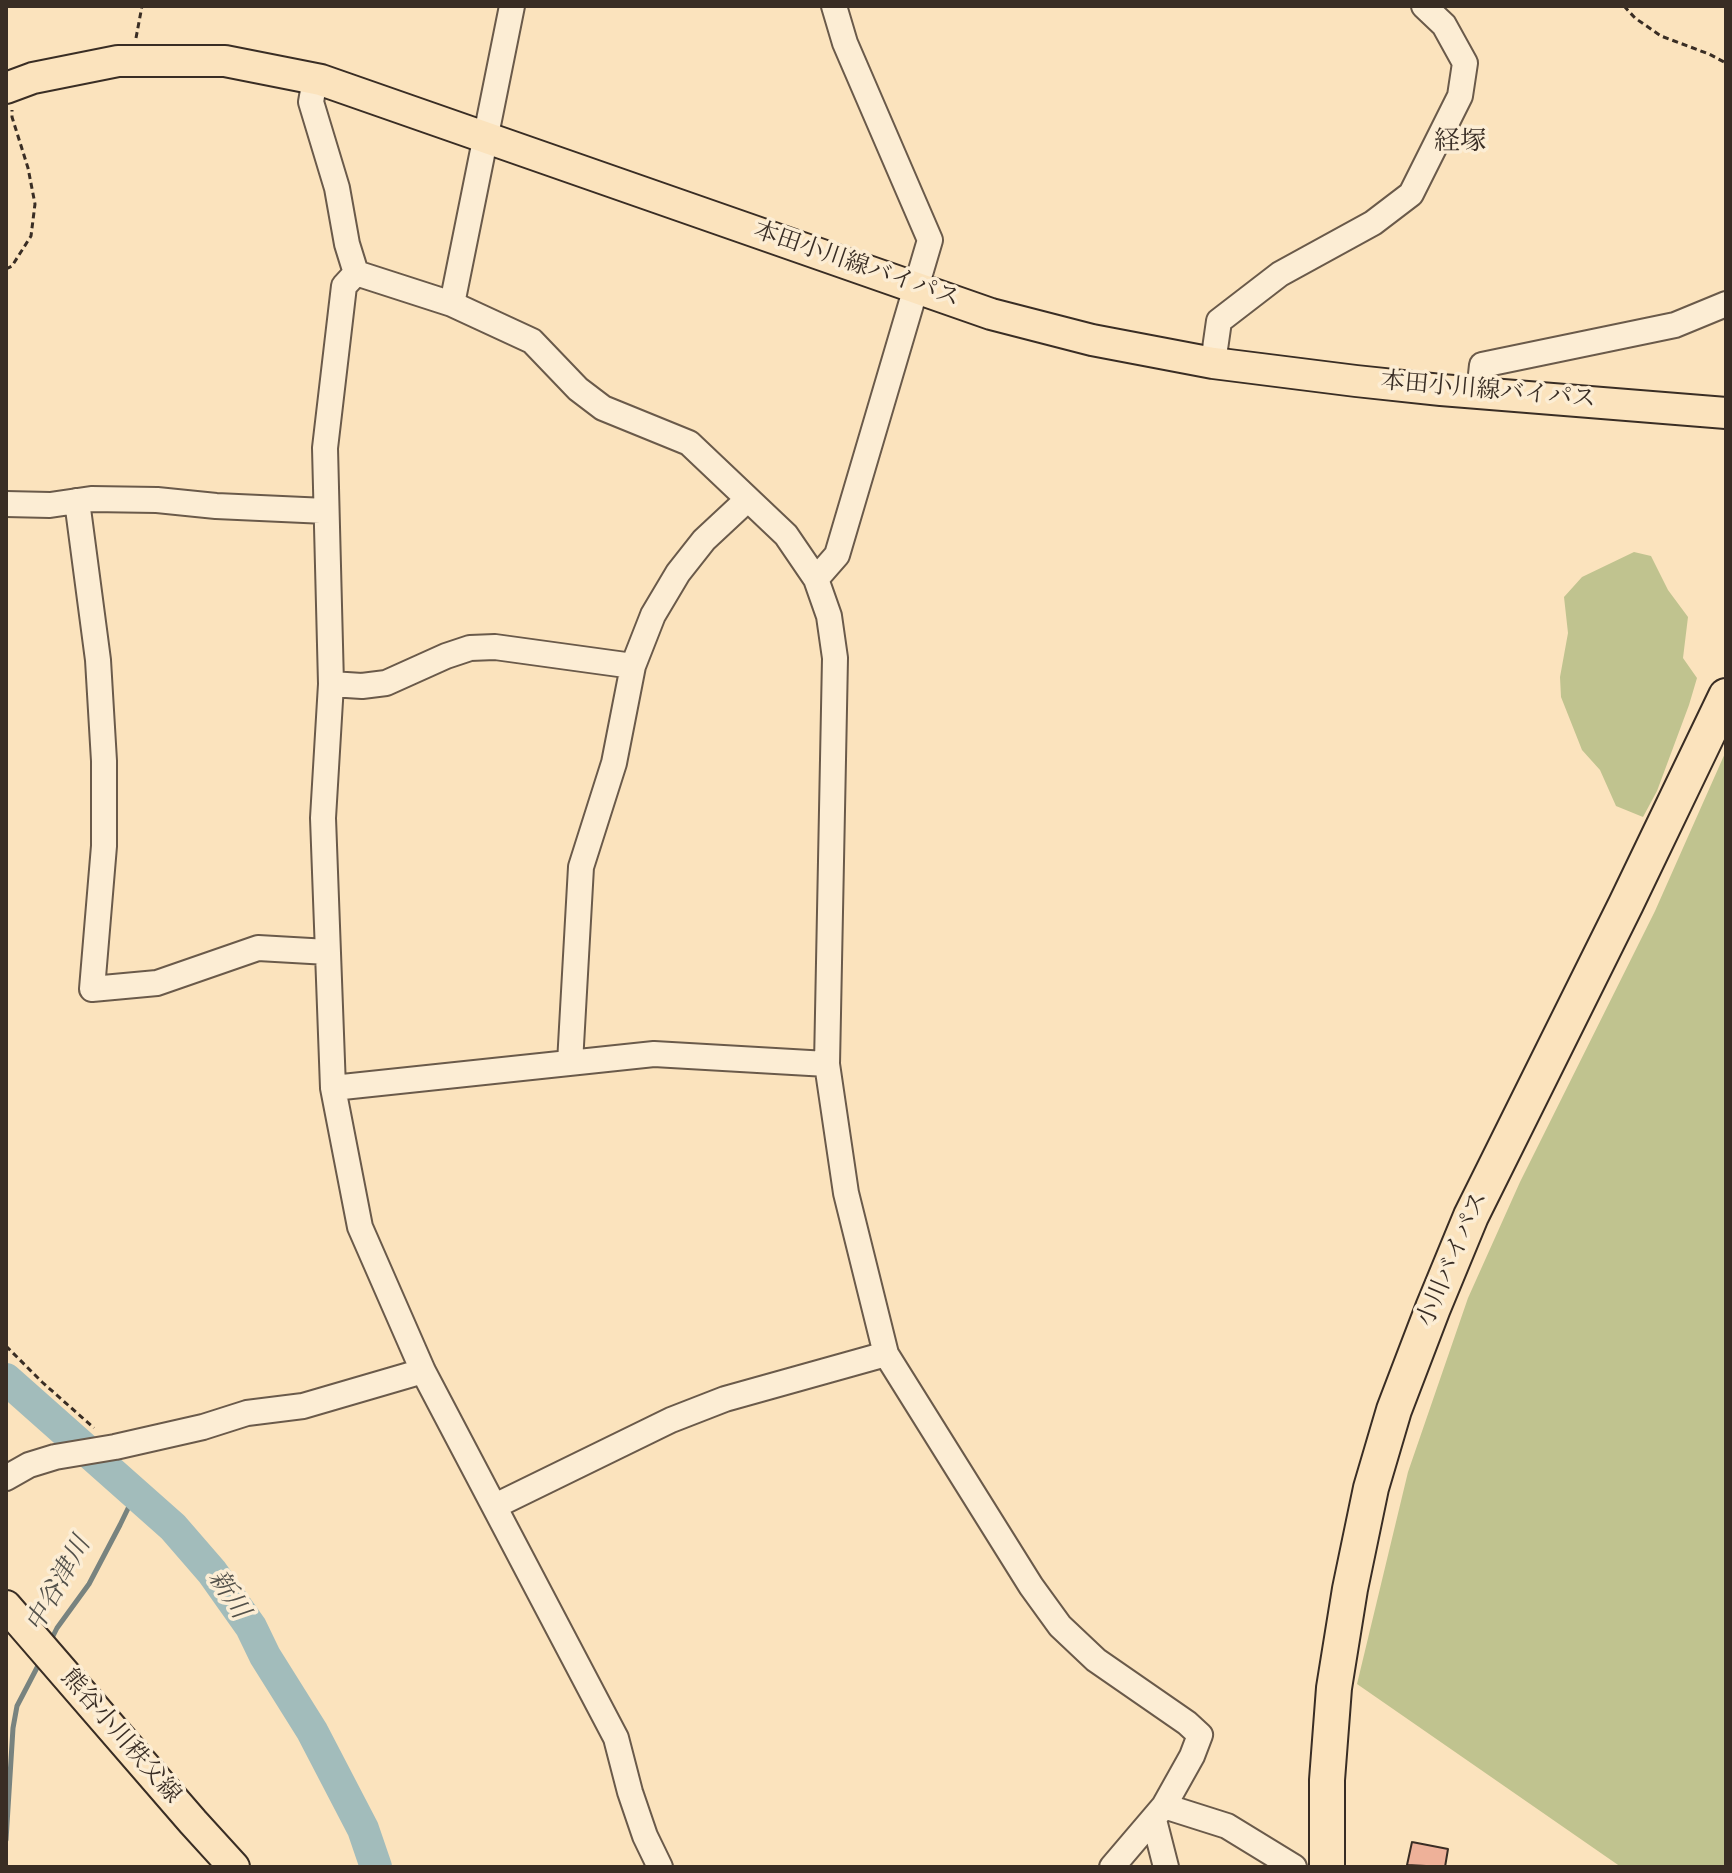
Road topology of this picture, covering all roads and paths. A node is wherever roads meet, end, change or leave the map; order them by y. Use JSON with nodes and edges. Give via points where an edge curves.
{"nodes":[{"id":1,"x":142,"y":6,"type":"edge"},
{"id":2,"x":512,"y":6,"type":"edge"},
{"id":3,"x":834,"y":6,"type":"edge"},
{"id":4,"x":1424,"y":6,"type":"edge"},
{"id":5,"x":1624,"y":6,"type":"edge"},
{"id":6,"x":131,"y":61,"type":"junction"},
{"id":7,"x":1726,"y":63,"type":"edge"},
{"id":8,"x":315,"y":79,"type":"junction"},
{"id":9,"x":9,"y":87,"type":"edge"},
{"id":10,"x":486,"y":137,"type":"junction"},
{"id":11,"x":6,"y":269,"type":"edge"},
{"id":12,"x":356,"y":273,"type":"junction"},
{"id":13,"x":916,"y":287,"type":"junction"},
{"id":14,"x":452,"y":304,"type":"junction"},
{"id":15,"x":1726,"y":304,"type":"edge"},
{"id":16,"x":1213,"y":363,"type":"junction"},
{"id":17,"x":1479,"y":393,"type":"junction"},
{"id":18,"x":1726,"y":413,"type":"edge"},
{"id":19,"x":748,"y":499,"type":"junction"},
{"id":20,"x":77,"y":501,"type":"junction"},
{"id":21,"x":6,"y":504,"type":"edge"},
{"id":22,"x":326,"y":511,"type":"junction"},
{"id":23,"x":816,"y":579,"type":"junction"},
{"id":24,"x":633,"y":666,"type":"junction"},
{"id":25,"x":331,"y":684,"type":"junction"},
{"id":26,"x":1726,"y":696,"type":"edge"},
{"id":27,"x":328,"y":952,"type":"junction"},
{"id":28,"x":570,"y":1063,"type":"junction"},
{"id":29,"x":827,"y":1064,"type":"junction"},
{"id":30,"x":333,"y":1088,"type":"junction"},
{"id":31,"x":6,"y":1346,"type":"edge"},
{"id":32,"x":886,"y":1354,"type":"junction"},
{"id":33,"x":423,"y":1371,"type":"junction"},
{"id":34,"x":115,"y":1447,"type":"junction"},
{"id":35,"x":6,"y":1478,"type":"edge"},
{"id":36,"x":495,"y":1506,"type":"junction"},
{"id":37,"x":6,"y":1606,"type":"edge"},
{"id":38,"x":1159,"y":1813,"type":"junction"},
{"id":39,"x":234,"y":1867,"type":"edge"},
{"id":40,"x":660,"y":1867,"type":"edge"},
{"id":41,"x":1112,"y":1867,"type":"edge"},
{"id":42,"x":1166,"y":1867,"type":"edge"},
{"id":43,"x":1294,"y":1867,"type":"edge"},
{"id":44,"x":1327,"y":1867,"type":"edge"}],
"edges":[{"from":1,"to":6,"type":"path"},
{"from":2,"to":10,"type":"street"},
{"from":3,"to":13,"type":"street","via":[[930,240]]},
{"from":4,"to":16,"type":"street","via":[[1444,25],[1465,63],[1460,96],[1411,194],[1373,223],[1280,274],[1219,321]]},
{"from":5,"to":7,"type":"path","via":[[1661,36]]},
{"from":6,"to":8,"type":"main road","name":"本田小川線バイパス","via":[[225,61]]},
{"from":6,"to":9,"type":"main road","name":"本田小川線バイパス"},
{"from":8,"to":10,"type":"main road","name":"本田小川線バイパス"},
{"from":8,"to":12,"type":"street","via":[[311,102]]},
{"from":9,"to":11,"type":"path","via":[[35,204],[31,236]]},
{"from":10,"to":13,"type":"main road","name":"本田小川線バイパス"},
{"from":10,"to":14,"type":"street"},
{"from":12,"to":14,"type":"street"},
{"from":12,"to":22,"type":"street","via":[[344,286],[325,448]]},
{"from":13,"to":16,"type":"main road","name":"本田小川線バイパス","via":[[991,314]]},
{"from":13,"to":23,"type":"street","via":[[837,555]]},
{"from":14,"to":19,"type":"street","via":[[532,341],[603,408],[689,443]]},
{"from":15,"to":17,"type":"street","via":[[1675,325],[1482,365]]},
{"from":16,"to":17,"type":"main road","name":"本田小川線バイパス"},
{"from":17,"to":18,"type":"main road","name":"本田小川線バイパス"},
{"from":19,"to":23,"type":"street","via":[[786,535]]},
{"from":19,"to":24,"type":"street","via":[[678,573],[653,615]]},
{"from":20,"to":21,"type":"street"},
{"from":20,"to":22,"type":"street","via":[[157,500]]},
{"from":20,"to":27,"type":"street","via":[[98,660],[104,761],[104,846],[92,989],[157,983],[258,948]]},
{"from":22,"to":25,"type":"street"},
{"from":23,"to":29,"type":"street","via":[[835,658]]},
{"from":24,"to":25,"type":"street","via":[[470,648],[386,683]]},
{"from":24,"to":28,"type":"street","via":[[614,763],[581,867]]},
{"from":25,"to":27,"type":"street","via":[[323,818]]},
{"from":26,"to":44,"type":"highway","name":"小川バイパス","via":[[1471,1216],[1394,1410],[1371,1488],[1334,1688]]},
{"from":27,"to":30,"type":"street"},
{"from":28,"to":29,"type":"street","via":[[654,1054]]},
{"from":28,"to":30,"type":"street"},
{"from":29,"to":32,"type":"street","via":[[846,1193]]},
{"from":30,"to":33,"type":"street","via":[[360,1227]]},
{"from":31,"to":34,"type":"path"},
{"from":32,"to":36,"type":"street","via":[[725,1399]]},
{"from":32,"to":38,"type":"street","via":[[1060,1626],[1096,1660],[1200,1735]]},
{"from":33,"to":34,"type":"street","via":[[303,1406],[247,1413]]},
{"from":33,"to":36,"type":"street"},
{"from":34,"to":35,"type":"street","via":[[55,1457]]},
{"from":36,"to":40,"type":"street","via":[[616,1738],[645,1836]]},
{"from":37,"to":39,"type":"main road","name":"熊谷小川秩父線"},
{"from":38,"to":41,"type":"street"},
{"from":38,"to":42,"type":"street"},
{"from":38,"to":43,"type":"street","via":[[1227,1826]]}]}
